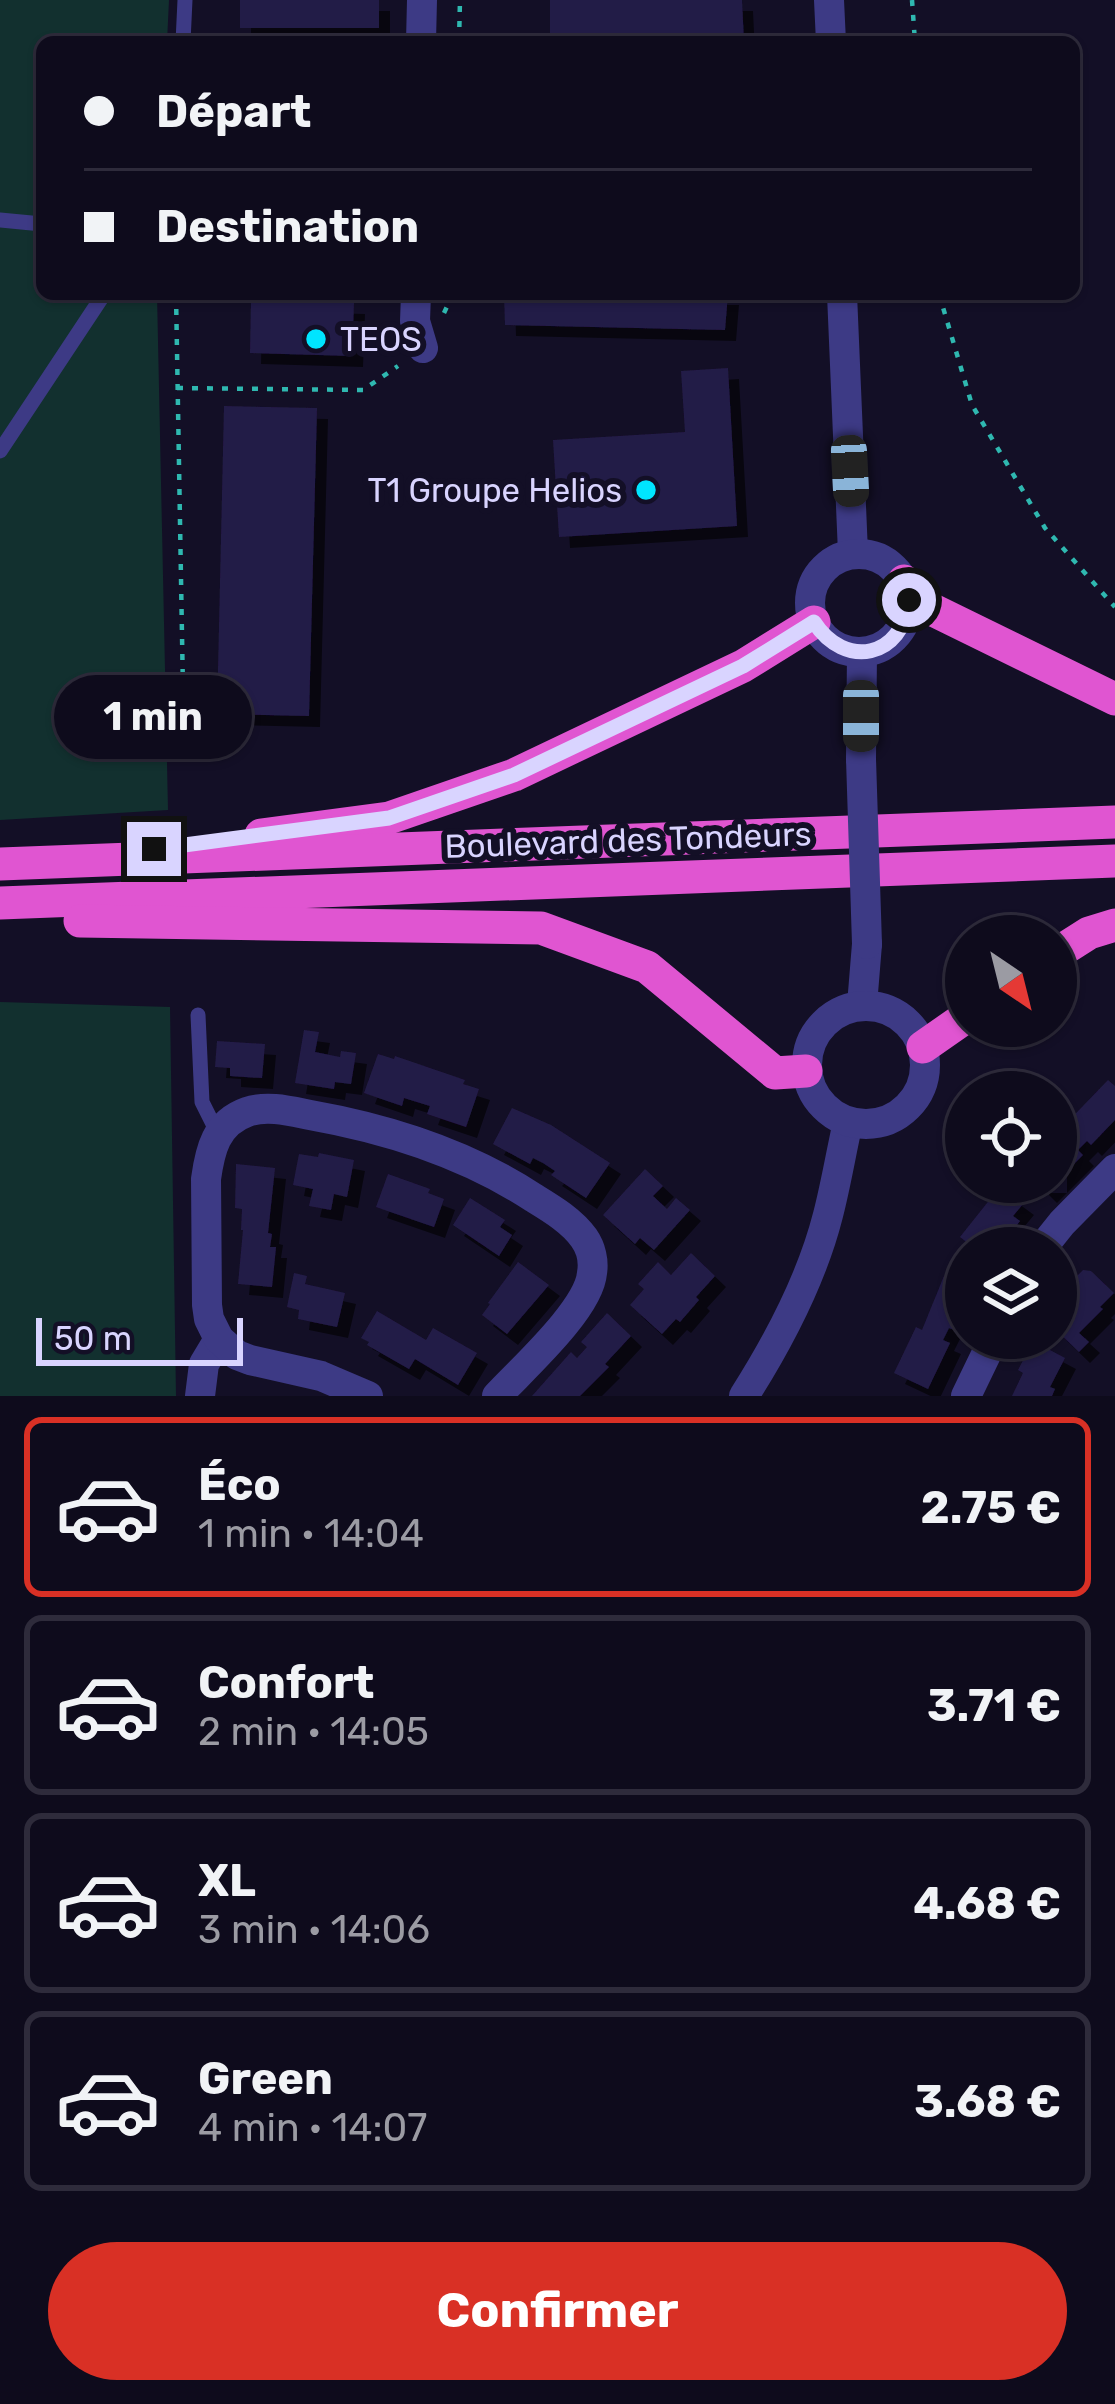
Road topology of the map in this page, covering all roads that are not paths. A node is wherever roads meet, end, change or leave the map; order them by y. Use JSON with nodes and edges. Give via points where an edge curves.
{"nodes":[{"id":1,"x":185,"y":0,"type":"edge"},
{"id":2,"x":422,"y":0,"type":"edge"},
{"id":3,"x":829,"y":0,"type":"edge"},
{"id":4,"x":183,"y":36,"type":"edge"},
{"id":5,"x":421,"y":36,"type":"edge"},
{"id":6,"x":831,"y":36,"type":"edge"},
{"id":7,"x":0,"y":220,"type":"edge"},
{"id":8,"x":36,"y":223,"type":"edge"},
{"id":9,"x":100,"y":300,"type":"edge"},
{"id":10,"x":416,"y":300,"type":"edge"},
{"id":11,"x":842,"y":300,"type":"edge"},
{"id":12,"x":422,"y":348,"type":"road end"},
{"id":13,"x":0,"y":451,"type":"edge"},
{"id":14,"x":853,"y":554,"type":"junction"},
{"id":15,"x":904,"y":581,"type":"junction"},
{"id":16,"x":814,"y":622,"type":"junction"},
{"id":17,"x":862,"y":652,"type":"junction"},
{"id":18,"x":1115,"y":699,"type":"edge"},
{"id":19,"x":1115,"y":822,"type":"edge"},
{"id":20,"x":1115,"y":861,"type":"edge"},
{"id":21,"x":60,"y":862,"type":"junction"},
{"id":22,"x":0,"y":864,"type":"edge"},
{"id":23,"x":0,"y":903,"type":"edge"},
{"id":24,"x":0,"y":920,"type":"edge"},
{"id":25,"x":1115,"y":925,"type":"edge"},
{"id":26,"x":1077,"y":941,"type":"edge"},
{"id":27,"x":862,"y":1005,"type":"junction"},
{"id":28,"x":198,"y":1015,"type":"dead end"},
{"id":29,"x":945,"y":1032,"type":"edge"},
{"id":30,"x":923,"y":1047,"type":"junction"},
{"id":31,"x":806,"y":1071,"type":"junction"},
{"id":32,"x":848,"y":1122,"type":"junction"},
{"id":33,"x":218,"y":1134,"type":"junction"},
{"id":34,"x":1115,"y":1168,"type":"edge"},
{"id":35,"x":1059,"y":1227,"type":"edge"},
{"id":36,"x":219,"y":1339,"type":"junction"},
{"id":37,"x":984,"y":1359,"type":"edge"},
{"id":38,"x":200,"y":1396,"type":"edge"},
{"id":39,"x":368,"y":1396,"type":"edge"},
{"id":40,"x":497,"y":1396,"type":"edge"},
{"id":41,"x":744,"y":1396,"type":"edge"},
{"id":42,"x":966,"y":1396,"type":"edge"}],
"edges":[{"from":1,"to":4,"type":"lane"},
{"from":2,"to":5,"type":"street"},
{"from":3,"to":6,"type":"street"},
{"from":7,"to":8,"type":"lane"},
{"from":9,"to":13,"type":"lane"},
{"from":10,"to":12,"type":"street"},
{"from":11,"to":14,"type":"street"},
{"from":14,"to":15,"type":"street","via":[[887,561]]},
{"from":14,"to":16,"type":"street","via":[[821,571],[810,599]]},
{"from":15,"to":17,"type":"street","via":[[902,628],[879,649]]},
{"from":15,"to":18,"type":"highway","via":[[929,608]]},
{"from":16,"to":17,"type":"street","via":[[833,645]]},
{"from":16,"to":21,"type":"highway","via":[[743,666],[514,775],[389,818]]},
{"from":17,"to":27,"type":"street","bridge":true},
{"from":19,"to":21,"type":"highway","name":"Boulevard des Tondeurs"},
{"from":20,"to":23,"type":"highway","name":"Boulevard des Tondeurs"},
{"from":21,"to":22,"type":"highway","name":"Boulevard des Tondeurs"},
{"from":24,"to":31,"type":"highway","via":[[541,928],[647,967],[776,1073]]},
{"from":25,"to":26,"type":"highway"},
{"from":27,"to":30,"type":"street","via":[[902,1017]]},
{"from":27,"to":31,"type":"street","via":[[819,1027]]},
{"from":28,"to":33,"type":"lane","via":[[202,1102]]},
{"from":29,"to":30,"type":"highway"},
{"from":30,"to":32,"type":"street","via":[[924,1080],[906,1109],[877,1124]]},
{"from":31,"to":32,"type":"street","via":[[818,1100]]},
{"from":32,"to":41,"type":"street","via":[[807,1274]]},
{"from":33,"to":36,"type":"street","via":[[206,1179],[207,1305]]},
{"from":33,"to":40,"type":"street","via":[[247,1112],[271,1109],[370,1127],[493,1174],[573,1226],[592,1258],[589,1287]]},
{"from":34,"to":35,"type":"street"},
{"from":36,"to":38,"type":"street","via":[[204,1364]]},
{"from":36,"to":39,"type":"street","via":[[250,1360]]},
{"from":37,"to":42,"type":"street"}]}
